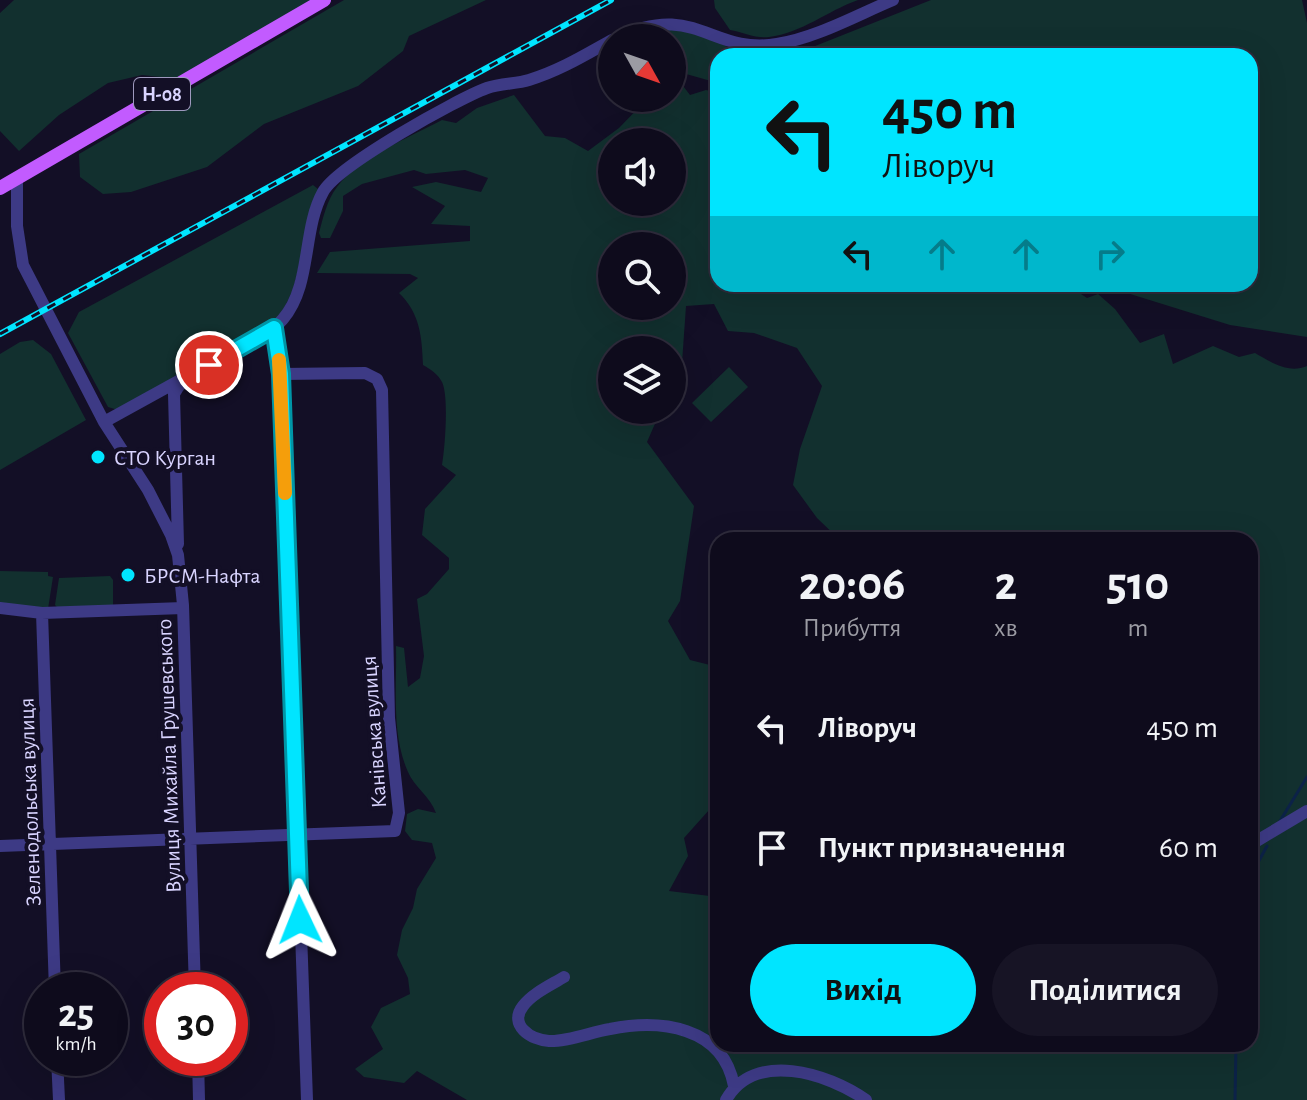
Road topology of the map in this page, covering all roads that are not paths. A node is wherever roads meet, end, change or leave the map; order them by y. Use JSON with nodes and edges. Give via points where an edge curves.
{"nodes":[{"id":1,"x":324,"y":0,"type":"edge"},
{"id":2,"x":893,"y":0,"type":"edge"},
{"id":3,"x":648,"y":24,"type":"edge"},
{"id":4,"x":598,"y":47,"type":"edge"},
{"id":5,"x":17,"y":178,"type":"junction"},
{"id":6,"x":0,"y":188,"type":"edge"},
{"id":7,"x":274,"y":328,"type":"junction"},
{"id":8,"x":281,"y":374,"type":"junction"},
{"id":9,"x":185,"y":377,"type":"junction"},
{"id":10,"x":104,"y":422,"type":"junction"},
{"id":11,"x":175,"y":486,"type":"junction"},
{"id":12,"x":148,"y":490,"type":"junction"},
{"id":13,"x":178,"y":555,"type":"junction"},
{"id":14,"x":0,"y":608,"type":"edge"},
{"id":15,"x":183,"y":608,"type":"junction"},
{"id":16,"x":42,"y":613,"type":"junction"},
{"id":17,"x":1307,"y":811,"type":"edge"},
{"id":18,"x":297,"y":835,"type":"junction"},
{"id":19,"x":191,"y":838,"type":"junction"},
{"id":20,"x":1258,"y":840,"type":"edge"},
{"id":21,"x":51,"y":844,"type":"junction"},
{"id":22,"x":0,"y":846,"type":"edge"},
{"id":23,"x":55,"y":972,"type":"edge"},
{"id":24,"x":195,"y":972,"type":"edge"},
{"id":25,"x":564,"y":977,"type":"dead end"},
{"id":26,"x":710,"y":1042,"type":"edge"},
{"id":27,"x":718,"y":1052,"type":"edge"},
{"id":28,"x":58,"y":1076,"type":"edge"},
{"id":29,"x":198,"y":1076,"type":"edge"},
{"id":30,"x":734,"y":1086,"type":"junction"},
{"id":31,"x":59,"y":1100,"type":"edge"},
{"id":32,"x":199,"y":1100,"type":"edge"},
{"id":33,"x":307,"y":1100,"type":"edge"},
{"id":34,"x":726,"y":1100,"type":"edge"},
{"id":35,"x":866,"y":1100,"type":"edge"}],
"edges":[{"from":1,"to":5,"type":"main road","number":"Н-08"},
{"from":2,"to":3,"type":"street","via":[[778,44],[752,45],[671,20]]},
{"from":4,"to":7,"type":"street","via":[[546,75],[469,95],[334,179],[323,191],[291,306]]},
{"from":5,"to":6,"type":"main road","number":"Н-08"},
{"from":5,"to":10,"type":"street","name":"Вулиця Михайла Грушевського","via":[[23,265]]},
{"from":7,"to":8,"type":"street"},
{"from":7,"to":9,"type":"street"},
{"from":8,"to":18,"type":"street"},
{"from":8,"to":18,"type":"street","name":"Канівська вулиця","via":[[365,373],[377,379],[383,398],[389,718],[398,799],[398,825],[389,833]]},
{"from":9,"to":10,"type":"street"},
{"from":9,"to":11,"type":"street","via":[[174,394]]},
{"from":10,"to":12,"type":"street","name":"Вулиця Михайла Грушевського"},
{"from":11,"to":12,"type":"street"},
{"from":11,"to":13,"type":"street"},
{"from":12,"to":13,"type":"street","name":"Вулиця Михайла Грушевського"},
{"from":13,"to":15,"type":"street","name":"Вулиця Михайла Грушевського"},
{"from":14,"to":16,"type":"street"},
{"from":15,"to":16,"type":"street"},
{"from":15,"to":19,"type":"street","name":"Вулиця Михайла Грушевського"},
{"from":16,"to":21,"type":"street","name":"Зеленодольська вулиця"},
{"from":17,"to":20,"type":"street"},
{"from":18,"to":19,"type":"street","name":"Канівська вулиця"},
{"from":18,"to":33,"type":"street"},
{"from":19,"to":21,"type":"street","name":"Канівська вулиця"},
{"from":19,"to":24,"type":"street","name":"Вулиця Михайла Грушевського"},
{"from":21,"to":22,"type":"street","name":"Канівська вулиця"},
{"from":21,"to":23,"type":"street","name":"Зеленодольська вулиця"},
{"from":25,"to":26,"type":"street","via":[[522,1007],[521,1029],[529,1036],[550,1041],[637,1025],[681,1029]]},
{"from":27,"to":30,"type":"street"},
{"from":28,"to":31,"type":"street"},
{"from":29,"to":32,"type":"street"},
{"from":30,"to":34,"type":"street"},
{"from":30,"to":35,"type":"street","via":[[748,1077],[791,1071],[831,1080]]}]}
